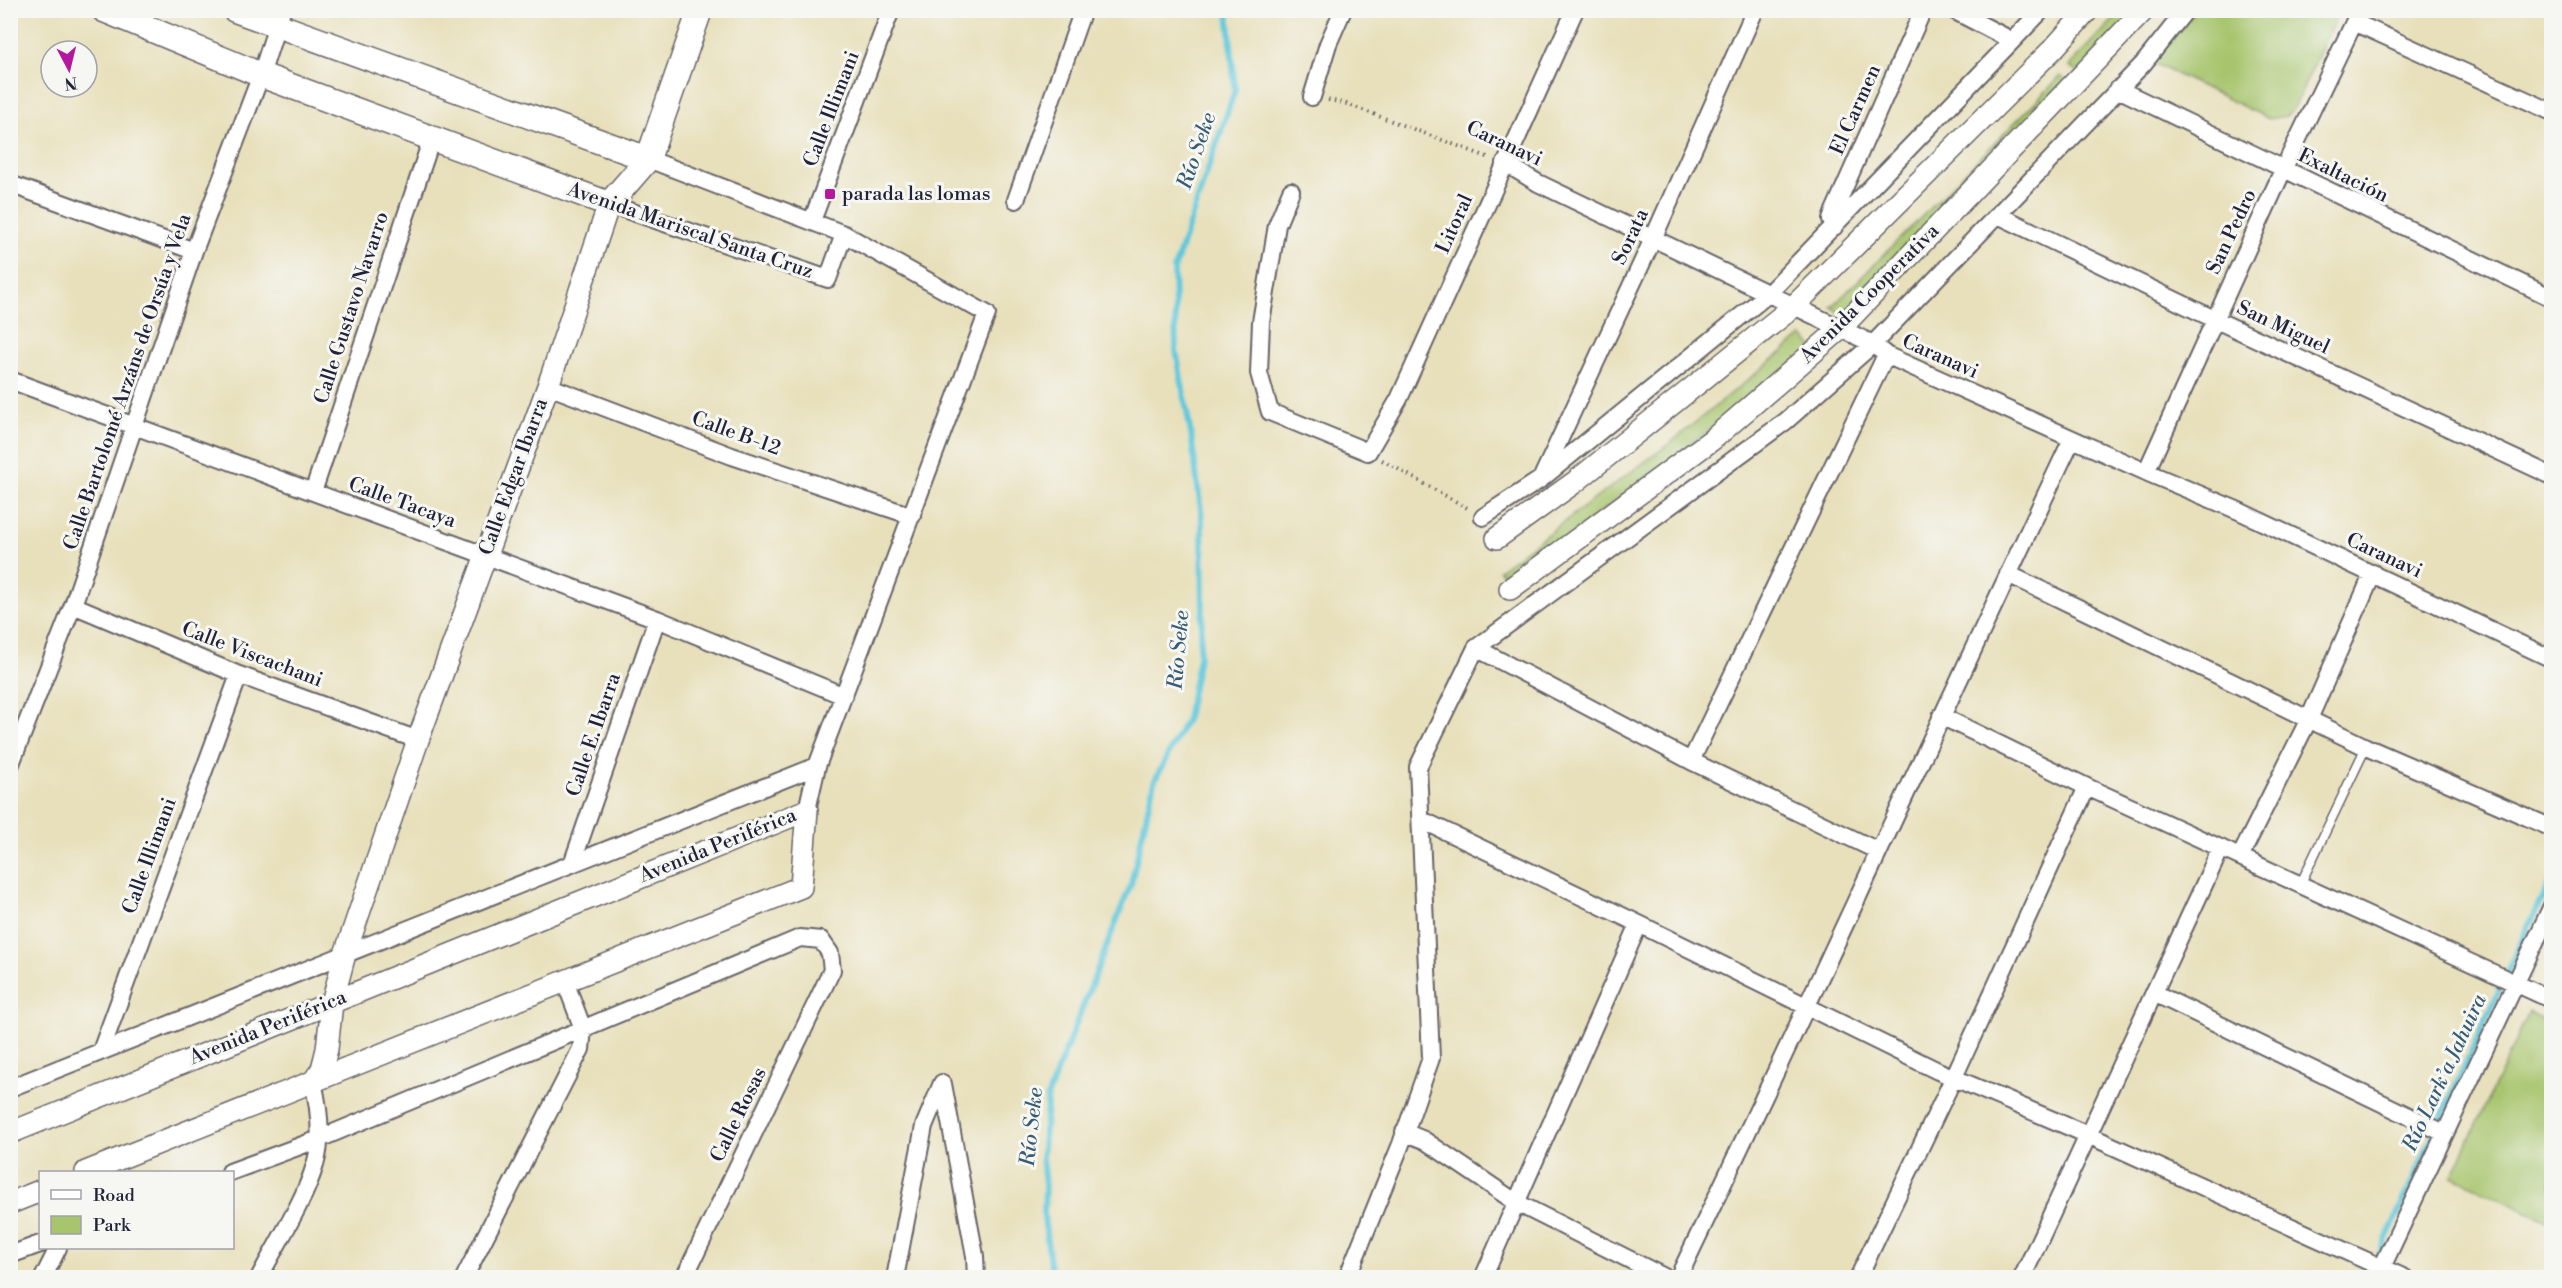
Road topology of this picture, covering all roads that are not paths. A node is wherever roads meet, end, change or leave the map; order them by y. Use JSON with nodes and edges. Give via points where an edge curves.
{"nodes":[{"id":1,"x":104,"y":10,"type":"edge"},
{"id":2,"x":235,"y":10,"type":"edge"},
{"id":3,"x":699,"y":10,"type":"edge"},
{"id":4,"x":891,"y":10,"type":"edge"},
{"id":5,"x":1083,"y":10,"type":"edge"},
{"id":6,"x":1342,"y":10,"type":"edge"},
{"id":7,"x":1575,"y":10,"type":"edge"},
{"id":8,"x":1755,"y":10,"type":"edge"},
{"id":9,"x":1923,"y":10,"type":"edge"},
{"id":10,"x":1953,"y":10,"type":"edge"},
{"id":11,"x":2042,"y":10,"type":"edge"},
{"id":12,"x":2088,"y":10,"type":"edge"},
{"id":13,"x":2144,"y":10,"type":"edge"},
{"id":14,"x":2187,"y":10,"type":"edge"},
{"id":15,"x":2357,"y":16,"type":"edge"},
{"id":16,"x":278,"y":19,"type":"edge"},
{"id":17,"x":2012,"y":40,"type":"junction"},
{"id":18,"x":261,"y":75,"type":"junction"},
{"id":19,"x":2118,"y":89,"type":"junction"},
{"id":20,"x":1312,"y":97,"type":"road end"},
{"id":21,"x":2552,"y":112,"type":"edge"},
{"id":22,"x":432,"y":138,"type":"junction"},
{"id":23,"x":648,"y":159,"type":"junction"},
{"id":24,"x":1505,"y":164,"type":"junction"},
{"id":25,"x":2283,"y":170,"type":"junction"},
{"id":26,"x":10,"y":184,"type":"edge"},
{"id":27,"x":1291,"y":191,"type":"dead end"},
{"id":28,"x":1016,"y":200,"type":"dead end"},
{"id":29,"x":609,"y":204,"type":"junction"},
{"id":30,"x":1998,"y":215,"type":"junction"},
{"id":31,"x":812,"y":221,"type":"junction"},
{"id":32,"x":1834,"y":227,"type":"junction"},
{"id":33,"x":844,"y":234,"type":"junction"},
{"id":34,"x":1653,"y":238,"type":"junction"},
{"id":35,"x":195,"y":251,"type":"junction"},
{"id":36,"x":1768,"y":294,"type":"junction"},
{"id":37,"x":2552,"y":298,"type":"edge"},
{"id":38,"x":1793,"y":308,"type":"junction"},
{"id":39,"x":2214,"y":319,"type":"junction"},
{"id":40,"x":1839,"y":330,"type":"junction"},
{"id":41,"x":1880,"y":350,"type":"junction"},
{"id":42,"x":10,"y":380,"type":"edge"},
{"id":43,"x":548,"y":386,"type":"junction"},
{"id":44,"x":135,"y":426,"type":"junction"},
{"id":45,"x":2072,"y":439,"type":"junction"},
{"id":46,"x":2146,"y":472,"type":"junction"},
{"id":47,"x":2552,"y":476,"type":"edge"},
{"id":48,"x":1541,"y":479,"type":"junction"},
{"id":49,"x":313,"y":492,"type":"junction"},
{"id":50,"x":912,"y":516,"type":"junction"},
{"id":51,"x":1483,"y":517,"type":"road end"},
{"id":52,"x":1497,"y":538,"type":"dead end"},
{"id":53,"x":485,"y":556,"type":"junction"},
{"id":54,"x":2373,"y":573,"type":"junction"},
{"id":55,"x":2008,"y":574,"type":"junction"},
{"id":56,"x":1510,"y":589,"type":"dead end"},
{"id":57,"x":73,"y":605,"type":"junction"},
{"id":58,"x":657,"y":620,"type":"junction"},
{"id":59,"x":1476,"y":648,"type":"junction"},
{"id":60,"x":2552,"y":659,"type":"edge"},
{"id":61,"x":240,"y":675,"type":"junction"},
{"id":62,"x":844,"y":696,"type":"junction"},
{"id":63,"x":1941,"y":716,"type":"junction"},
{"id":64,"x":2309,"y":720,"type":"junction"},
{"id":65,"x":418,"y":740,"type":"junction"},
{"id":66,"x":2366,"y":747,"type":"junction"},
{"id":67,"x":1691,"y":761,"type":"junction"},
{"id":68,"x":10,"y":766,"type":"edge"},
{"id":69,"x":817,"y":766,"type":"junction"},
{"id":70,"x":2087,"y":787,"type":"junction"},
{"id":71,"x":807,"y":810,"type":"junction"},
{"id":72,"x":1422,"y":820,"type":"junction"},
{"id":73,"x":2552,"y":828,"type":"edge"},
{"id":74,"x":2221,"y":848,"type":"junction"},
{"id":75,"x":1878,"y":851,"type":"junction"},
{"id":76,"x":2240,"y":857,"type":"junction"},
{"id":77,"x":572,"y":864,"type":"junction"},
{"id":78,"x":2300,"y":885,"type":"junction"},
{"id":79,"x":2552,"y":906,"type":"edge"},
{"id":80,"x":1639,"y":924,"type":"junction"},
{"id":81,"x":345,"y":954,"type":"junction"},
{"id":82,"x":565,"y":981,"type":"junction"},
{"id":83,"x":2514,"y":983,"type":"junction"},
{"id":84,"x":2154,"y":993,"type":"junction"},
{"id":85,"x":2552,"y":1000,"type":"edge"},
{"id":86,"x":332,"y":1003,"type":"junction"},
{"id":87,"x":1808,"y":1008,"type":"junction"},
{"id":88,"x":583,"y":1029,"type":"junction"},
{"id":89,"x":101,"y":1051,"type":"junction"},
{"id":90,"x":1954,"y":1077,"type":"junction"},
{"id":91,"x":313,"y":1082,"type":"junction"},
{"id":92,"x":10,"y":1088,"type":"edge"},
{"id":93,"x":1404,"y":1132,"type":"junction"},
{"id":94,"x":10,"y":1133,"type":"edge"},
{"id":95,"x":2444,"y":1133,"type":"junction"},
{"id":96,"x":2088,"y":1135,"type":"junction"},
{"id":97,"x":319,"y":1139,"type":"junction"},
{"id":98,"x":94,"y":1171,"type":"edge"},
{"id":99,"x":234,"y":1171,"type":"edge"},
{"id":100,"x":39,"y":1191,"type":"edge"},
{"id":101,"x":10,"y":1203,"type":"edge"},
{"id":102,"x":1517,"y":1203,"type":"junction"},
{"id":103,"x":39,"y":1244,"type":"edge"},
{"id":104,"x":58,"y":1249,"type":"edge"},
{"id":105,"x":10,"y":1255,"type":"edge"},
{"id":106,"x":2380,"y":1272,"type":"edge"},
{"id":107,"x":43,"y":1278,"type":"edge"},
{"id":108,"x":259,"y":1278,"type":"edge"},
{"id":109,"x":464,"y":1278,"type":"edge"},
{"id":110,"x":684,"y":1278,"type":"edge"},
{"id":111,"x":895,"y":1278,"type":"edge"},
{"id":112,"x":976,"y":1278,"type":"edge"},
{"id":113,"x":1347,"y":1278,"type":"edge"},
{"id":114,"x":1483,"y":1278,"type":"edge"},
{"id":115,"x":1666,"y":1278,"type":"edge"},
{"id":116,"x":1678,"y":1278,"type":"edge"},
{"id":117,"x":1858,"y":1278,"type":"edge"},
{"id":118,"x":2022,"y":1278,"type":"edge"},
{"id":119,"x":2405,"y":1278,"type":"edge"}],
"edges":[{"from":1,"to":18,"type":"main road","name":"Avenida Mariscal Santa Cruz"},
{"from":2,"to":16,"type":"main road"},
{"from":3,"to":23,"type":"main road","name":"Calle Edgar Ibarra"},
{"from":4,"to":31,"type":"street","name":"Calle Illimani"},
{"from":5,"to":28,"type":"street"},
{"from":6,"to":20,"type":"street"},
{"from":7,"to":24,"type":"street","name":"Litoral"},
{"from":8,"to":34,"type":"street","name":"Sorata"},
{"from":9,"to":32,"type":"street","name":"El Carmen","via":[[1837,204],[1831,220]]},
{"from":10,"to":17,"type":"street"},
{"from":11,"to":17,"type":"street"},
{"from":12,"to":38,"type":"street"},
{"from":13,"to":40,"type":"street","name":"Avenida Cooperativa"},
{"from":14,"to":19,"type":"street"},
{"from":15,"to":21,"type":"street"},
{"from":15,"to":25,"type":"street","name":"San Pedro"},
{"from":16,"to":18,"type":"street","name":"Calle Bartolomé Arzáns de Orsúa y Vela"},
{"from":16,"to":23,"type":"main road"},
{"from":17,"to":32,"type":"street"},
{"from":18,"to":22,"type":"main road","name":"Avenida Mariscal Santa Cruz"},
{"from":18,"to":35,"type":"street","name":"Calle Bartolomé Arzáns de Orsúa y Vela"},
{"from":19,"to":25,"type":"street","name":"Exaltación"},
{"from":19,"to":30,"type":"street"},
{"from":22,"to":29,"type":"main road","name":"Avenida Mariscal Santa Cruz"},
{"from":22,"to":49,"type":"street","name":"Calle Gustavo Navarro"},
{"from":23,"to":29,"type":"main road","name":"Calle Edgar Ibarra"},
{"from":23,"to":31,"type":"street"},
{"from":24,"to":27,"type":"street","name":"Litoral","via":[[1399,399],[1368,452],[1270,412],[1259,373],[1261,322],[1277,225]]},
{"from":24,"to":34,"type":"street","name":"Caranavi"},
{"from":25,"to":37,"type":"street","name":"Exaltación"},
{"from":25,"to":39,"type":"street","name":"San Pedro"},
{"from":26,"to":35,"type":"street"},
{"from":29,"to":33,"type":"street","name":"Avenida Mariscal Santa Cruz","via":[[828,279]]},
{"from":29,"to":43,"type":"street","name":"Calle Edgar Ibarra"},
{"from":30,"to":39,"type":"street","name":"San Miguel"},
{"from":30,"to":41,"type":"street"},
{"from":31,"to":33,"type":"street"},
{"from":32,"to":36,"type":"street"},
{"from":33,"to":50,"type":"street","via":[[987,314]]},
{"from":34,"to":36,"type":"street","name":"Caranavi"},
{"from":34,"to":48,"type":"street","name":"Sorata"},
{"from":35,"to":44,"type":"street","name":"Calle Bartolomé Arzáns de Orsúa y Vela"},
{"from":36,"to":38,"type":"street","name":"Caranavi"},
{"from":36,"to":48,"type":"street"},
{"from":38,"to":40,"type":"street","name":"Caranavi"},
{"from":38,"to":52,"type":"street","via":[[1575,482]]},
{"from":39,"to":46,"type":"street","name":"San Pedro"},
{"from":39,"to":47,"type":"street","name":"San Miguel"},
{"from":40,"to":41,"type":"street","name":"Caranavi"},
{"from":40,"to":56,"type":"street","name":"Avenida Cooperativa","via":[[1713,439]]},
{"from":41,"to":45,"type":"street","name":"Caranavi"},
{"from":41,"to":59,"type":"street"},
{"from":41,"to":67,"type":"street"},
{"from":42,"to":44,"type":"street","name":"Calle Tacaya"},
{"from":43,"to":50,"type":"street","name":"Calle B-12","via":[[732,456]]},
{"from":43,"to":53,"type":"street","name":"Calle Edgar Ibarra"},
{"from":44,"to":49,"type":"street","name":"Calle Tacaya"},
{"from":44,"to":57,"type":"street","name":"Calle Bartolomé Arzáns de Orsúa y Vela"},
{"from":45,"to":46,"type":"street","name":"Caranavi"},
{"from":45,"to":55,"type":"street"},
{"from":46,"to":54,"type":"street","name":"Caranavi"},
{"from":48,"to":51,"type":"street"},
{"from":49,"to":53,"type":"street","name":"Calle Tacaya"},
{"from":50,"to":62,"type":"street"},
{"from":53,"to":58,"type":"street","name":"Calle Tacaya"},
{"from":53,"to":65,"type":"street","name":"Calle Edgar Ibarra"},
{"from":54,"to":60,"type":"street","name":"Caranavi"},
{"from":54,"to":64,"type":"street"},
{"from":55,"to":63,"type":"street"},
{"from":55,"to":64,"type":"street"},
{"from":57,"to":61,"type":"street","name":"Calle Viscachani"},
{"from":57,"to":68,"type":"street","name":"Calle Bartolomé Arzáns de Orsúa y Vela"},
{"from":58,"to":62,"type":"street","name":"Calle Tacaya"},
{"from":58,"to":77,"type":"street","name":"Calle E. Ibarra"},
{"from":59,"to":67,"type":"street"},
{"from":59,"to":72,"type":"street","via":[[1418,767]]},
{"from":61,"to":65,"type":"street","name":"Calle Viscachani"},
{"from":61,"to":89,"type":"street","name":"Calle Illimani"},
{"from":62,"to":69,"type":"street"},
{"from":63,"to":70,"type":"street"},
{"from":63,"to":75,"type":"street"},
{"from":64,"to":66,"type":"street"},
{"from":64,"to":76,"type":"street"},
{"from":65,"to":81,"type":"street","name":"Calle Edgar Ibarra"},
{"from":66,"to":73,"type":"street"},
{"from":66,"to":78,"type":"lane"},
{"from":67,"to":75,"type":"street"},
{"from":69,"to":71,"type":"street"},
{"from":69,"to":77,"type":"street"},
{"from":70,"to":74,"type":"street"},
{"from":70,"to":90,"type":"street"},
{"from":71,"to":82,"type":"street","name":"Avenida Periférica","via":[[801,887]]},
{"from":71,"to":86,"type":"street","name":"Avenida Periférica"},
{"from":72,"to":80,"type":"street"},
{"from":72,"to":93,"type":"street","via":[[1431,1058]]},
{"from":74,"to":76,"type":"street"},
{"from":74,"to":84,"type":"street"},
{"from":75,"to":87,"type":"street"},
{"from":76,"to":78,"type":"street"},
{"from":77,"to":81,"type":"street"},
{"from":78,"to":83,"type":"street"},
{"from":79,"to":83,"type":"street"},
{"from":80,"to":87,"type":"street"},
{"from":80,"to":102,"type":"street"},
{"from":81,"to":86,"type":"street","name":"Calle Edgar Ibarra"},
{"from":81,"to":89,"type":"street"},
{"from":82,"to":88,"type":"street"},
{"from":82,"to":91,"type":"street","name":"Avenida Periférica"},
{"from":83,"to":85,"type":"street"},
{"from":83,"to":95,"type":"street"},
{"from":84,"to":95,"type":"street"},
{"from":84,"to":96,"type":"street"},
{"from":86,"to":91,"type":"street","name":"Calle Edgar Ibarra","via":[[327,1049],[322,1069]]},
{"from":86,"to":94,"type":"street","name":"Avenida Periférica"},
{"from":87,"to":90,"type":"street"},
{"from":87,"to":116,"type":"street"},
{"from":88,"to":97,"type":"street"},
{"from":88,"to":109,"type":"street","via":[[577,1060]]},
{"from":88,"to":110,"type":"street","name":"Calle Rosas","via":[[800,938],[820,940],[830,954],[832,970]]},
{"from":89,"to":92,"type":"street"},
{"from":90,"to":96,"type":"street"},
{"from":90,"to":117,"type":"street"},
{"from":91,"to":97,"type":"street"},
{"from":91,"to":98,"type":"street","name":"Avenida Periférica"},
{"from":93,"to":102,"type":"street","via":[[1424,1140]]},
{"from":93,"to":113,"type":"street"},
{"from":95,"to":106,"type":"street"},
{"from":96,"to":106,"type":"street"},
{"from":96,"to":118,"type":"street"},
{"from":97,"to":99,"type":"street"},
{"from":97,"to":108,"type":"street","via":[[308,1181]]},
{"from":100,"to":101,"type":"street"},
{"from":102,"to":114,"type":"street"},
{"from":102,"to":115,"type":"street"},
{"from":103,"to":105,"type":"street"},
{"from":104,"to":107,"type":"street"},
{"from":106,"to":119,"type":"street"},
{"from":111,"to":112,"type":"street","via":[[924,1126],[942,1083]]}]}
